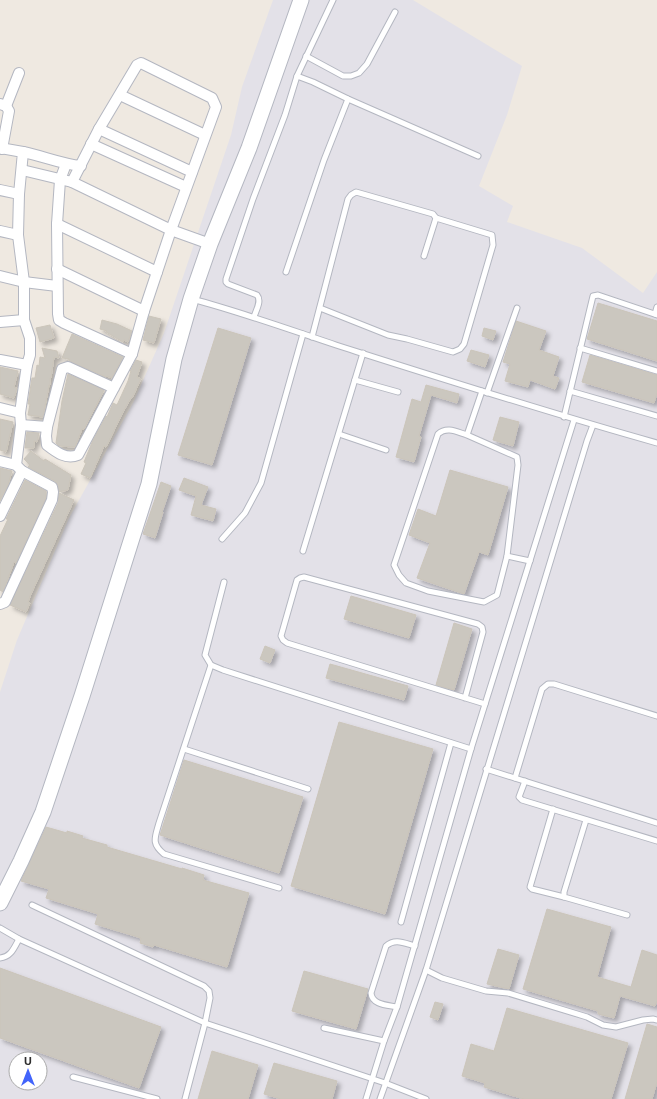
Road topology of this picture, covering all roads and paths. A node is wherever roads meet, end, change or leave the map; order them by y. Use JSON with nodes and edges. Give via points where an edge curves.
{"nodes":[{"id":1,"x":300,"y":0,"type":"edge"},
{"id":2,"x":333,"y":0,"type":"edge"},
{"id":3,"x":395,"y":12,"type":"dead end"},
{"id":4,"x":306,"y":56,"type":"junction"},
{"id":5,"x":19,"y":73,"type":"dead end"},
{"id":6,"x":297,"y":76,"type":"junction"},
{"id":7,"x":120,"y":95,"type":"junction"},
{"id":8,"x":348,"y":99,"type":"junction"},
{"id":9,"x":3,"y":105,"type":"edge"},
{"id":10,"x":98,"y":129,"type":"junction"},
{"id":11,"x":205,"y":135,"type":"junction"},
{"id":12,"x":92,"y":144,"type":"junction"},
{"id":13,"x":5,"y":149,"type":"edge"},
{"id":14,"x":23,"y":152,"type":"junction"},
{"id":15,"x":478,"y":156,"type":"dead end"},
{"id":16,"x":66,"y":164,"type":"junction"},
{"id":17,"x":81,"y":166,"type":"junction"},
{"id":18,"x":22,"y":170,"type":"junction"},
{"id":19,"x":192,"y":172,"type":"junction"},
{"id":20,"x":60,"y":180,"type":"junction"},
{"id":21,"x":72,"y":182,"type":"junction"},
{"id":22,"x":186,"y":187,"type":"junction"},
{"id":23,"x":0,"y":190,"type":"edge"},
{"id":24,"x":19,"y":194,"type":"junction"},
{"id":25,"x":436,"y":218,"type":"junction"},
{"id":26,"x":57,"y":224,"type":"junction"},
{"id":27,"x":170,"y":230,"type":"junction"},
{"id":28,"x":0,"y":231,"type":"edge"},
{"id":29,"x":18,"y":236,"type":"junction"},
{"id":30,"x":204,"y":242,"type":"junction"},
{"id":31,"x":424,"y":256,"type":"dead end"},
{"id":32,"x":57,"y":269,"type":"junction"},
{"id":33,"x":157,"y":272,"type":"junction"},
{"id":34,"x":286,"y":272,"type":"dead end"},
{"id":35,"x":0,"y":276,"type":"edge"},
{"id":36,"x":24,"y":282,"type":"junction"},
{"id":37,"x":57,"y":286,"type":"junction"},
{"id":38,"x":191,"y":299,"type":"junction"},
{"id":39,"x":657,"y":307,"type":"edge"},
{"id":40,"x":320,"y":308,"type":"junction"},
{"id":41,"x":517,"y":308,"type":"dead end"},
{"id":42,"x":144,"y":311,"type":"junction"},
{"id":43,"x":656,"y":315,"type":"edge"},
{"id":44,"x":254,"y":317,"type":"junction"},
{"id":45,"x":24,"y":320,"type":"junction"},
{"id":46,"x":0,"y":322,"type":"edge"},
{"id":47,"x":303,"y":334,"type":"junction"},
{"id":48,"x":312,"y":337,"type":"junction"},
{"id":49,"x":580,"y":348,"type":"junction"},
{"id":50,"x":363,"y":353,"type":"junction"},
{"id":51,"x":132,"y":354,"type":"junction"},
{"id":52,"x":0,"y":360,"type":"edge"},
{"id":53,"x":27,"y":365,"type":"junction"},
{"id":54,"x":657,"y":371,"type":"edge"},
{"id":55,"x":355,"y":380,"type":"junction"},
{"id":56,"x":114,"y":388,"type":"junction"},
{"id":57,"x":482,"y":391,"type":"junction"},
{"id":58,"x":570,"y":391,"type":"junction"},
{"id":59,"x":398,"y":392,"type":"dead end"},
{"id":60,"x":488,"y":393,"type":"junction"},
{"id":61,"x":0,"y":408,"type":"edge"},
{"id":62,"x":20,"y":413,"type":"junction"},
{"id":63,"x":657,"y":416,"type":"edge"},
{"id":64,"x":564,"y":417,"type":"junction"},
{"id":65,"x":574,"y":420,"type":"junction"},
{"id":66,"x":21,"y":425,"type":"junction"},
{"id":67,"x":593,"y":426,"type":"junction"},
{"id":68,"x":47,"y":427,"type":"junction"},
{"id":69,"x":338,"y":434,"type":"junction"},
{"id":70,"x":467,"y":435,"type":"junction"},
{"id":71,"x":657,"y":443,"type":"edge"},
{"id":72,"x":386,"y":450,"type":"dead end"},
{"id":73,"x":0,"y":461,"type":"edge"},
{"id":74,"x":19,"y":468,"type":"junction"},
{"id":75,"x":2,"y":503,"type":"edge"},
{"id":76,"x":0,"y":516,"type":"edge"},
{"id":77,"x":222,"y":539,"type":"dead end"},
{"id":78,"x":303,"y":551,"type":"dead end"},
{"id":79,"x":507,"y":556,"type":"junction"},
{"id":80,"x":530,"y":561,"type":"junction"},
{"id":81,"x":224,"y":582,"type":"dead end"},
{"id":82,"x":0,"y":604,"type":"edge"},
{"id":83,"x":211,"y":665,"type":"junction"},
{"id":84,"x":465,"y":698,"type":"junction"},
{"id":85,"x":485,"y":704,"type":"junction"},
{"id":86,"x":657,"y":716,"type":"edge"},
{"id":87,"x":451,"y":743,"type":"junction"},
{"id":88,"x":184,"y":749,"type":"junction"},
{"id":89,"x":471,"y":749,"type":"junction"},
{"id":90,"x":486,"y":769,"type":"junction"},
{"id":91,"x":515,"y":778,"type":"junction"},
{"id":92,"x":525,"y":781,"type":"junction"},
{"id":93,"x":308,"y":789,"type":"dead end"},
{"id":94,"x":553,"y":809,"type":"junction"},
{"id":95,"x":586,"y":820,"type":"junction"},
{"id":96,"x":657,"y":823,"type":"edge"},
{"id":97,"x":657,"y":842,"type":"edge"},
{"id":98,"x":278,"y":888,"type":"dead end"},
{"id":99,"x":564,"y":897,"type":"junction"},
{"id":100,"x":0,"y":903,"type":"edge"},
{"id":101,"x":32,"y":905,"type":"dead end"},
{"id":102,"x":627,"y":915,"type":"dead end"},
{"id":103,"x":401,"y":922,"type":"dead end"},
{"id":104,"x":0,"y":928,"type":"edge"},
{"id":105,"x":19,"y":939,"type":"junction"},
{"id":106,"x":415,"y":946,"type":"junction"},
{"id":107,"x":0,"y":958,"type":"edge"},
{"id":108,"x":426,"y":970,"type":"junction"},
{"id":109,"x":397,"y":1007,"type":"junction"},
{"id":110,"x":657,"y":1020,"type":"edge"},
{"id":111,"x":205,"y":1023,"type":"junction"},
{"id":112,"x":324,"y":1028,"type":"dead end"},
{"id":113,"x":384,"y":1041,"type":"junction"},
{"id":114,"x":73,"y":1077,"type":"dead end"},
{"id":115,"x":372,"y":1079,"type":"junction"},
{"id":116,"x":385,"y":1083,"type":"junction"},
{"id":117,"x":157,"y":1099,"type":"edge"},
{"id":118,"x":186,"y":1099,"type":"edge"},
{"id":119,"x":366,"y":1099,"type":"edge"},
{"id":120,"x":380,"y":1099,"type":"edge"},
{"id":121,"x":426,"y":1099,"type":"edge"}],
"edges":[{"from":1,"to":30,"type":"main road","via":[[250,148]]},
{"from":2,"to":4,"type":"lane"},
{"from":3,"to":4,"type":"lane","via":[[367,64],[359,73],[343,76]]},
{"from":4,"to":6,"type":"lane"},
{"from":5,"to":9,"type":"street"},
{"from":6,"to":8,"type":"lane"},
{"from":6,"to":44,"type":"lane","via":[[226,279],[228,284],[259,297]]},
{"from":7,"to":10,"type":"street"},
{"from":7,"to":11,"type":"street"},
{"from":7,"to":11,"type":"street","via":[[138,65],[144,64],[212,98],[216,107]]},
{"from":8,"to":15,"type":"lane"},
{"from":8,"to":34,"type":"lane","via":[[324,160]]},
{"from":9,"to":13,"type":"street","via":[[9,111]]},
{"from":10,"to":12,"type":"street"},
{"from":10,"to":19,"type":"street"},
{"from":11,"to":19,"type":"street"},
{"from":12,"to":17,"type":"street"},
{"from":12,"to":22,"type":"street"},
{"from":13,"to":14,"type":"street"},
{"from":14,"to":16,"type":"street"},
{"from":14,"to":18,"type":"street"},
{"from":16,"to":17,"type":"street"},
{"from":16,"to":20,"type":"street"},
{"from":17,"to":21,"type":"street"},
{"from":18,"to":20,"type":"street"},
{"from":18,"to":24,"type":"street"},
{"from":19,"to":22,"type":"street"},
{"from":20,"to":21,"type":"street"},
{"from":20,"to":26,"type":"street"},
{"from":21,"to":27,"type":"street"},
{"from":22,"to":27,"type":"street"},
{"from":23,"to":24,"type":"street"},
{"from":24,"to":29,"type":"street"},
{"from":25,"to":31,"type":"lane"},
{"from":25,"to":40,"type":"lane","via":[[433,214],[356,192],[350,195]]},
{"from":25,"to":40,"type":"lane","via":[[492,235],[493,240],[464,344],[460,349],[453,352],[388,335]]},
{"from":26,"to":32,"type":"street"},
{"from":26,"to":33,"type":"street"},
{"from":27,"to":30,"type":"street"},
{"from":27,"to":33,"type":"street"},
{"from":28,"to":29,"type":"street"},
{"from":29,"to":36,"type":"street"},
{"from":30,"to":38,"type":"main road"},
{"from":32,"to":37,"type":"street"},
{"from":32,"to":42,"type":"street"},
{"from":33,"to":42,"type":"street"},
{"from":35,"to":36,"type":"street"},
{"from":36,"to":37,"type":"street"},
{"from":36,"to":45,"type":"street"},
{"from":37,"to":51,"type":"street","via":[[59,320]]},
{"from":38,"to":44,"type":"lane"},
{"from":38,"to":100,"type":"main road","via":[[174,359],[149,484],[82,696],[43,812]]},
{"from":39,"to":43,"type":"lane"},
{"from":40,"to":48,"type":"lane"},
{"from":41,"to":60,"type":"lane"},
{"from":42,"to":51,"type":"street"},
{"from":43,"to":49,"type":"lane","via":[[598,295],[593,296]]},
{"from":44,"to":47,"type":"lane"},
{"from":45,"to":46,"type":"street"},
{"from":45,"to":53,"type":"street","via":[[30,338]]},
{"from":47,"to":48,"type":"lane"},
{"from":47,"to":77,"type":"lane","via":[[261,483],[245,513]]},
{"from":48,"to":50,"type":"lane"},
{"from":49,"to":54,"type":"lane"},
{"from":49,"to":58,"type":"lane"},
{"from":50,"to":55,"type":"lane"},
{"from":50,"to":57,"type":"lane"},
{"from":51,"to":56,"type":"street"},
{"from":52,"to":53,"type":"street"},
{"from":53,"to":62,"type":"street"},
{"from":55,"to":59,"type":"lane"},
{"from":55,"to":69,"type":"lane"},
{"from":56,"to":68,"type":"street","via":[[68,367],[62,368]]},
{"from":56,"to":68,"type":"street","via":[[78,455],[62,455],[47,445]]},
{"from":57,"to":60,"type":"lane"},
{"from":57,"to":70,"type":"lane"},
{"from":58,"to":63,"type":"lane"},
{"from":58,"to":64,"type":"lane"},
{"from":60,"to":64,"type":"lane"},
{"from":61,"to":62,"type":"street"},
{"from":62,"to":66,"type":"street"},
{"from":64,"to":65,"type":"lane"},
{"from":65,"to":67,"type":"lane"},
{"from":65,"to":80,"type":"lane"},
{"from":66,"to":68,"type":"street"},
{"from":66,"to":74,"type":"street"},
{"from":67,"to":71,"type":"lane"},
{"from":67,"to":90,"type":"lane"},
{"from":69,"to":72,"type":"lane"},
{"from":69,"to":78,"type":"lane"},
{"from":70,"to":79,"type":"lane","via":[[517,456]]},
{"from":70,"to":79,"type":"lane","via":[[447,429],[438,434],[394,565],[406,583],[428,591],[484,602],[497,595]]},
{"from":73,"to":74,"type":"street"},
{"from":74,"to":75,"type":"street"},
{"from":74,"to":82,"type":"street","via":[[52,487],[53,496],[5,602]]},
{"from":75,"to":76,"type":"street"},
{"from":79,"to":80,"type":"lane"},
{"from":80,"to":85,"type":"lane"},
{"from":81,"to":83,"type":"lane","via":[[205,655]]},
{"from":83,"to":87,"type":"lane"},
{"from":83,"to":88,"type":"lane"},
{"from":84,"to":84,"type":"lane","via":[[483,632],[478,624],[304,577],[297,580],[281,636],[287,643]]},
{"from":84,"to":85,"type":"lane"},
{"from":85,"to":89,"type":"lane"},
{"from":86,"to":91,"type":"lane","via":[[548,684],[542,689]]},
{"from":87,"to":89,"type":"lane"},
{"from":87,"to":103,"type":"lane"},
{"from":88,"to":93,"type":"lane"},
{"from":88,"to":98,"type":"lane","via":[[154,840],[156,848],[164,854]]},
{"from":89,"to":106,"type":"lane"},
{"from":90,"to":91,"type":"lane"},
{"from":90,"to":108,"type":"lane"},
{"from":91,"to":92,"type":"lane"},
{"from":92,"to":94,"type":"lane","via":[[520,799]]},
{"from":92,"to":96,"type":"lane"},
{"from":94,"to":95,"type":"lane"},
{"from":94,"to":99,"type":"lane","via":[[530,886],[532,889]]},
{"from":95,"to":97,"type":"lane"},
{"from":95,"to":99,"type":"lane"},
{"from":99,"to":102,"type":"lane"},
{"from":101,"to":111,"type":"lane","via":[[204,986],[209,991],[210,998]]},
{"from":104,"to":105,"type":"lane"},
{"from":105,"to":107,"type":"lane","via":[[10,954]]},
{"from":105,"to":111,"type":"lane"},
{"from":106,"to":109,"type":"lane"},
{"from":106,"to":109,"type":"lane","via":[[397,941],[386,946],[371,994],[375,1002]]},
{"from":108,"to":110,"type":"lane","via":[[442,978],[486,991],[508,993],[587,1017],[603,1025],[616,1027],[643,1020]]},
{"from":108,"to":116,"type":"lane"},
{"from":109,"to":113,"type":"lane"},
{"from":111,"to":115,"type":"lane"},
{"from":111,"to":118,"type":"lane"},
{"from":112,"to":113,"type":"lane"},
{"from":113,"to":115,"type":"lane"},
{"from":114,"to":117,"type":"lane"},
{"from":115,"to":116,"type":"lane"},
{"from":115,"to":119,"type":"lane"},
{"from":116,"to":120,"type":"lane"},
{"from":116,"to":121,"type":"lane"}]}
